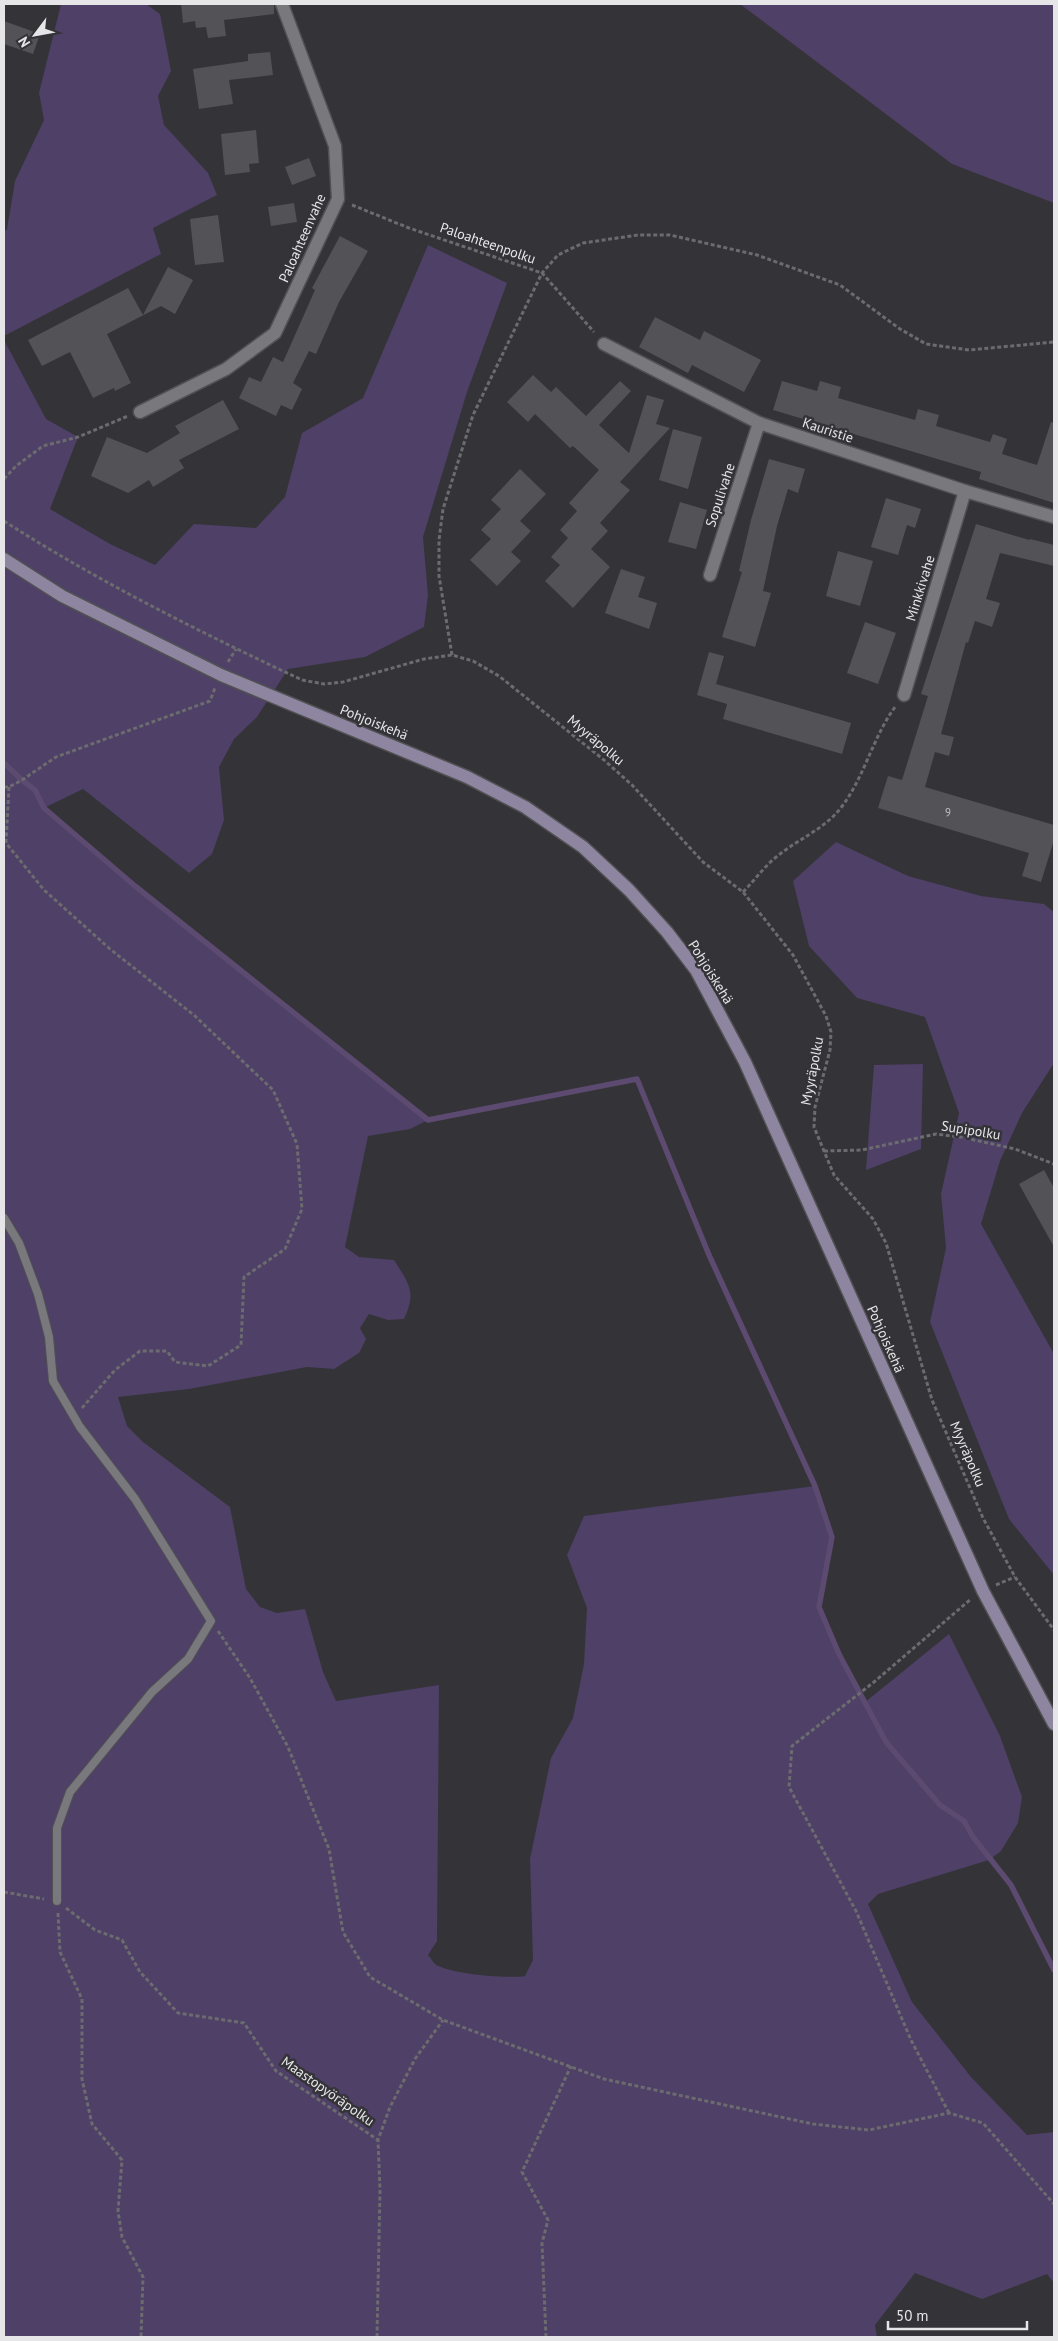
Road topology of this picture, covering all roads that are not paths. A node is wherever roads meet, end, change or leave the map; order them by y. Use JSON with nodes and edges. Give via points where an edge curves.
{"nodes":[{"id":1,"x":282,"y":4,"type":"edge"},
{"id":2,"x":604,"y":344,"type":"road end"},
{"id":3,"x":140,"y":412,"type":"road end"},
{"id":4,"x":759,"y":423,"type":"junction"},
{"id":5,"x":965,"y":491,"type":"junction"},
{"id":6,"x":1054,"y":517,"type":"edge"},
{"id":7,"x":4,"y":559,"type":"edge"},
{"id":8,"x":710,"y":576,"type":"dead end"},
{"id":9,"x":904,"y":695,"type":"road end"},
{"id":10,"x":4,"y":1218,"type":"edge"},
{"id":11,"x":1054,"y":1724,"type":"edge"},
{"id":12,"x":57,"y":1901,"type":"road end"}],
"edges":[{"from":1,"to":3,"type":"street","name":"Paloahteenvahe","via":[[335,146],[338,199],[275,333],[226,368]]},
{"from":2,"to":4,"type":"street","name":"Kauristie"},
{"from":4,"to":5,"type":"street","name":"Kauristie"},
{"from":4,"to":8,"type":"street","name":"Sopulivahe"},
{"from":5,"to":6,"type":"street","name":"Kauristie"},
{"from":5,"to":9,"type":"street","name":"Minkkivahe"},
{"from":7,"to":11,"type":"main road","name":"Pohjoiskehä","via":[[62,596],[221,675],[467,777],[525,807],[583,847],[667,932],[696,970],[745,1062],[983,1591]]},
{"from":10,"to":12,"type":"lane","via":[[19,1242],[38,1294],[49,1337],[52,1381],[74,1418],[135,1499],[211,1620],[188,1658],[152,1692],[70,1792],[57,1828]]}]}
